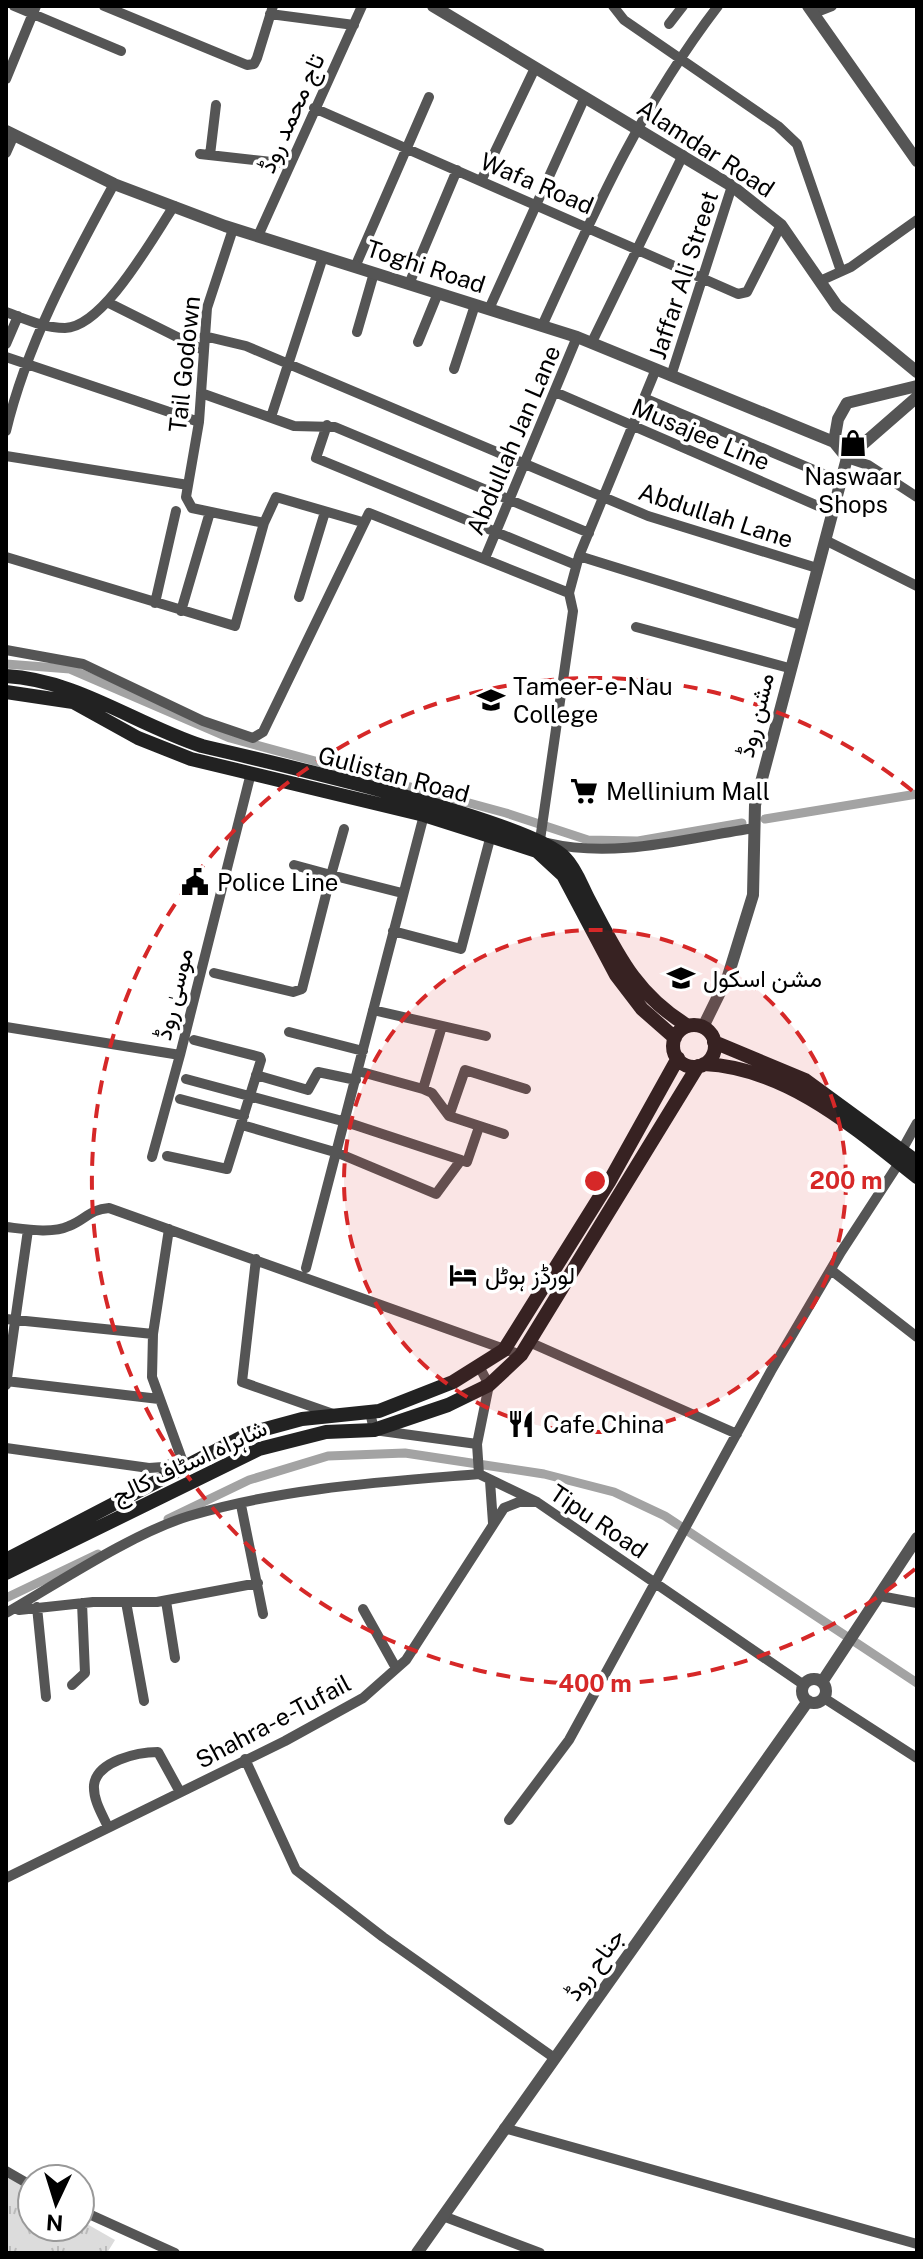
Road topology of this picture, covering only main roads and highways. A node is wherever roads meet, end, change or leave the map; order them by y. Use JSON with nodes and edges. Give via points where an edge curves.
{"nodes":[{"id":1,"x":6,"y":676,"type":"edge"},
{"id":2,"x":6,"y":692,"type":"edge"},
{"id":3,"x":359,"y":793,"type":"junction"},
{"id":4,"x":541,"y":835,"type":"junction"},
{"id":5,"x":696,"y":1026,"type":"junction"},
{"id":6,"x":675,"y":1038,"type":"junction"},
{"id":7,"x":714,"y":1042,"type":"junction"},
{"id":8,"x":678,"y":1058,"type":"junction"},
{"id":9,"x":701,"y":1065,"type":"junction"},
{"id":10,"x":900,"y":1156,"type":"junction"},
{"id":11,"x":917,"y":1162,"type":"edge"},
{"id":12,"x":917,"y":1177,"type":"edge"},
{"id":13,"x":6,"y":1560,"type":"edge"},
{"id":14,"x":6,"y":1573,"type":"edge"}],
"edges":[{"from":1,"to":3,"type":"main road","name":"Gulistan Road","via":[[38,678],[76,690],[165,734]]},
{"from":2,"to":3,"type":"main road","name":"Gulistan Road","via":[[73,702],[138,738],[191,759]]},
{"from":3,"to":4,"type":"main road","name":"Gulistan Road"},
{"from":3,"to":4,"type":"main road","name":"Gulistan Road","via":[[491,835]]},
{"from":4,"to":5,"type":"main road","name":"Gulistan Road","via":[[567,860],[630,976],[671,1016]]},
{"from":4,"to":6,"type":"main road","name":"Gulistan Road","via":[[616,975],[642,1009]]},
{"from":5,"to":6,"type":"main road"},
{"from":5,"to":7,"type":"main road"},
{"from":6,"to":8,"type":"main road"},
{"from":7,"to":9,"type":"main road","via":[[713,1055]]},
{"from":7,"to":10,"type":"main road","via":[[805,1080]]},
{"from":8,"to":9,"type":"main road","via":[[687,1065]]},
{"from":8,"to":13,"type":"main road","name":"شاہراہ اسٹاف کالج","via":[[609,1182],[504,1350],[480,1368],[420,1397],[370,1412],[275,1424],[183,1462]]},
{"from":9,"to":10,"type":"main road","via":[[756,1072],[787,1085]]},
{"from":9,"to":14,"type":"main road","name":"شاہراہ اسٹاف کالج","via":[[525,1349],[489,1385],[374,1430],[326,1432],[259,1449]]},
{"from":10,"to":11,"type":"main road"},
{"from":10,"to":12,"type":"main road"}]}
